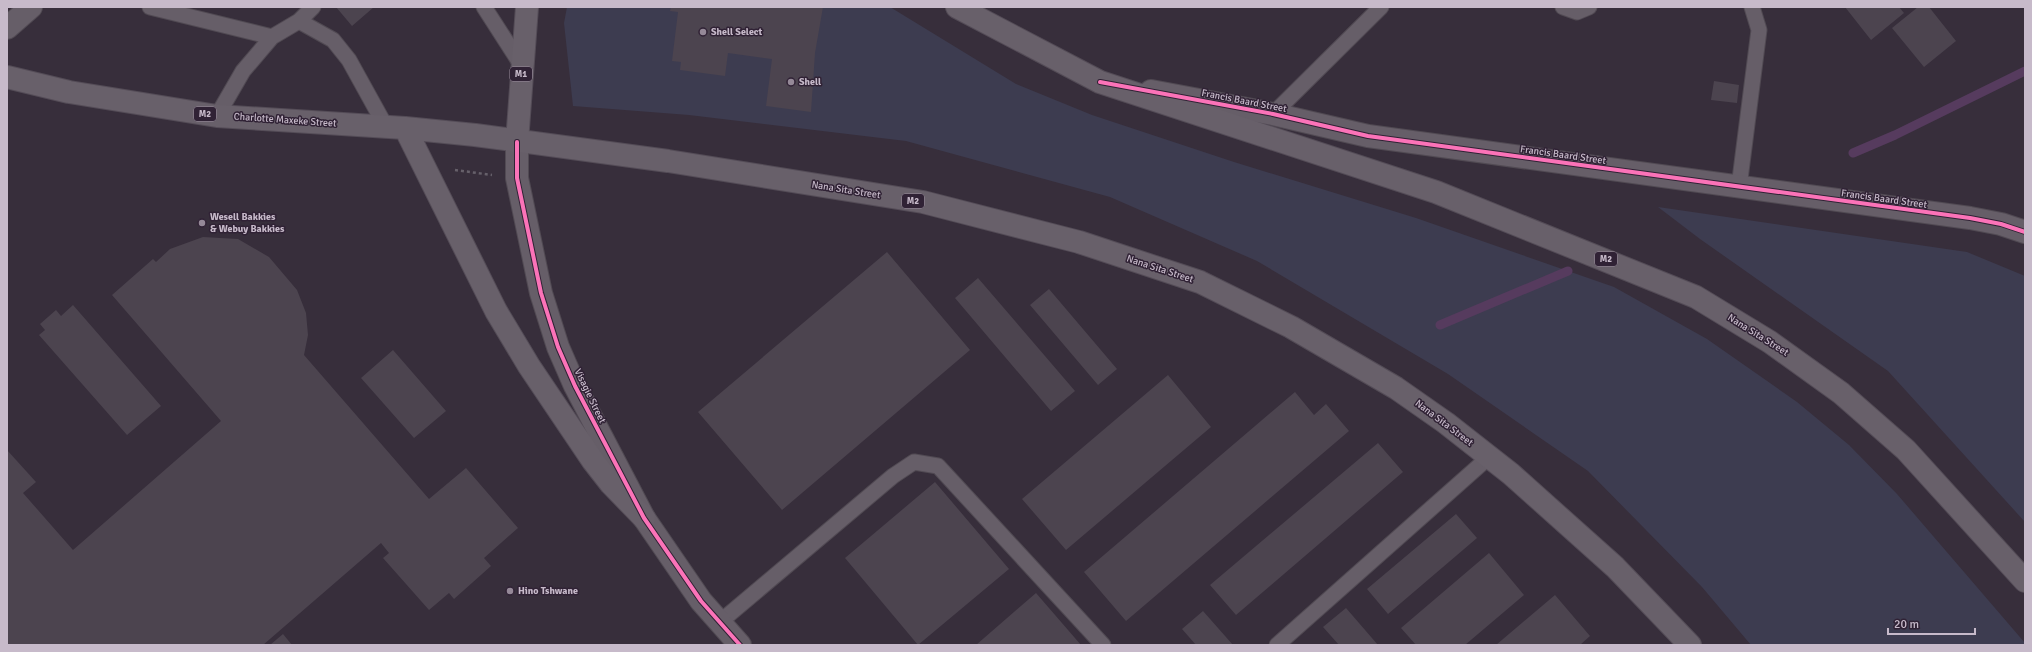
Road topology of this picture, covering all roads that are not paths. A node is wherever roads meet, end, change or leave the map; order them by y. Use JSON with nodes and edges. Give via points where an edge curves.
{"nodes":[{"id":1,"x":31,"y":7,"type":"edge"},
{"id":2,"x":150,"y":7,"type":"edge"},
{"id":3,"x":313,"y":7,"type":"edge"},
{"id":4,"x":484,"y":7,"type":"edge"},
{"id":5,"x":527,"y":7,"type":"edge"},
{"id":6,"x":957,"y":7,"type":"edge"},
{"id":7,"x":1381,"y":7,"type":"edge"},
{"id":8,"x":1563,"y":7,"type":"edge"},
{"id":9,"x":1589,"y":7,"type":"edge"},
{"id":10,"x":1752,"y":7,"type":"edge"},
{"id":11,"x":170,"y":9,"type":"edge"},
{"id":12,"x":299,"y":21,"type":"junction"},
{"id":13,"x":7,"y":28,"type":"edge"},
{"id":14,"x":272,"y":38,"type":"junction"},
{"id":15,"x":522,"y":66,"type":"junction"},
{"id":16,"x":7,"y":77,"type":"edge"},
{"id":17,"x":1100,"y":82,"type":"junction"},
{"id":18,"x":1273,"y":114,"type":"junction"},
{"id":19,"x":217,"y":116,"type":"junction"},
{"id":20,"x":396,"y":127,"type":"junction"},
{"id":21,"x":517,"y":142,"type":"junction"},
{"id":22,"x":1739,"y":187,"type":"junction"},
{"id":23,"x":2025,"y":232,"type":"edge"},
{"id":24,"x":1489,"y":457,"type":"junction"},
{"id":25,"x":644,"y":518,"type":"junction"},
{"id":26,"x":2025,"y":581,"type":"edge"},
{"id":27,"x":720,"y":622,"type":"junction"},
{"id":28,"x":740,"y":645,"type":"edge"},
{"id":29,"x":1103,"y":645,"type":"edge"},
{"id":30,"x":1277,"y":645,"type":"edge"},
{"id":31,"x":1690,"y":645,"type":"edge"}],
"edges":[{"from":1,"to":13,"type":"street"},
{"from":2,"to":11,"type":"lane"},
{"from":3,"to":12,"type":"lane"},
{"from":4,"to":15,"type":"lane"},
{"from":5,"to":15,"type":"main road","number":"M1"},
{"from":6,"to":17,"type":"main road","name":"Nana Sita Street","number":"M2"},
{"from":7,"to":18,"type":"lane"},
{"from":8,"to":9,"type":"lane","via":[[1577,12]]},
{"from":10,"to":22,"type":"lane","via":[[1759,30]]},
{"from":11,"to":14,"type":"lane"},
{"from":12,"to":14,"type":"lane"},
{"from":12,"to":20,"type":"lane","via":[[332,40]]},
{"from":14,"to":19,"type":"lane","via":[[243,71]]},
{"from":15,"to":21,"type":"main road","number":"M1"},
{"from":16,"to":19,"type":"main road","name":"Charlotte Maxeke Street","number":"M2","via":[[69,92]]},
{"from":17,"to":18,"type":"street","name":"Francis Baard Street"},
{"from":17,"to":26,"type":"main road","name":"Nana Sita Street","number":"M2","via":[[1436,192],[1696,297],[1770,342],[1841,393],[1906,450]]},
{"from":18,"to":22,"type":"street","name":"Francis Baard Street","via":[[1368,136]]},
{"from":19,"to":20,"type":"main road","name":"Charlotte Maxeke Street","number":"M2"},
{"from":20,"to":21,"type":"main road","name":"Charlotte Maxeke Street","number":"M2"},
{"from":20,"to":25,"type":"main road","via":[[425,167],[496,312],[529,366],[593,461]]},
{"from":21,"to":24,"type":"main road","name":"Nana Sita Street","number":"M2","via":[[668,161],[923,202],[1079,242],[1200,282],[1291,327],[1396,388]]},
{"from":21,"to":25,"type":"street","name":"Visagie Street","via":[[517,178],[541,293],[558,348],[609,454]]},
{"from":22,"to":23,"type":"street","name":"Francis Baard Street","via":[[1970,218]]},
{"from":24,"to":30,"type":"lane"},
{"from":24,"to":31,"type":"main road","name":"Nana Sita Street","number":"M2","via":[[1615,567]]},
{"from":25,"to":27,"type":"street","name":"Visagie Street","via":[[701,601]]},
{"from":27,"to":28,"type":"street","name":"Visagie Street"},
{"from":27,"to":29,"type":"lane","via":[[892,476],[914,462],[938,466]]}]}
